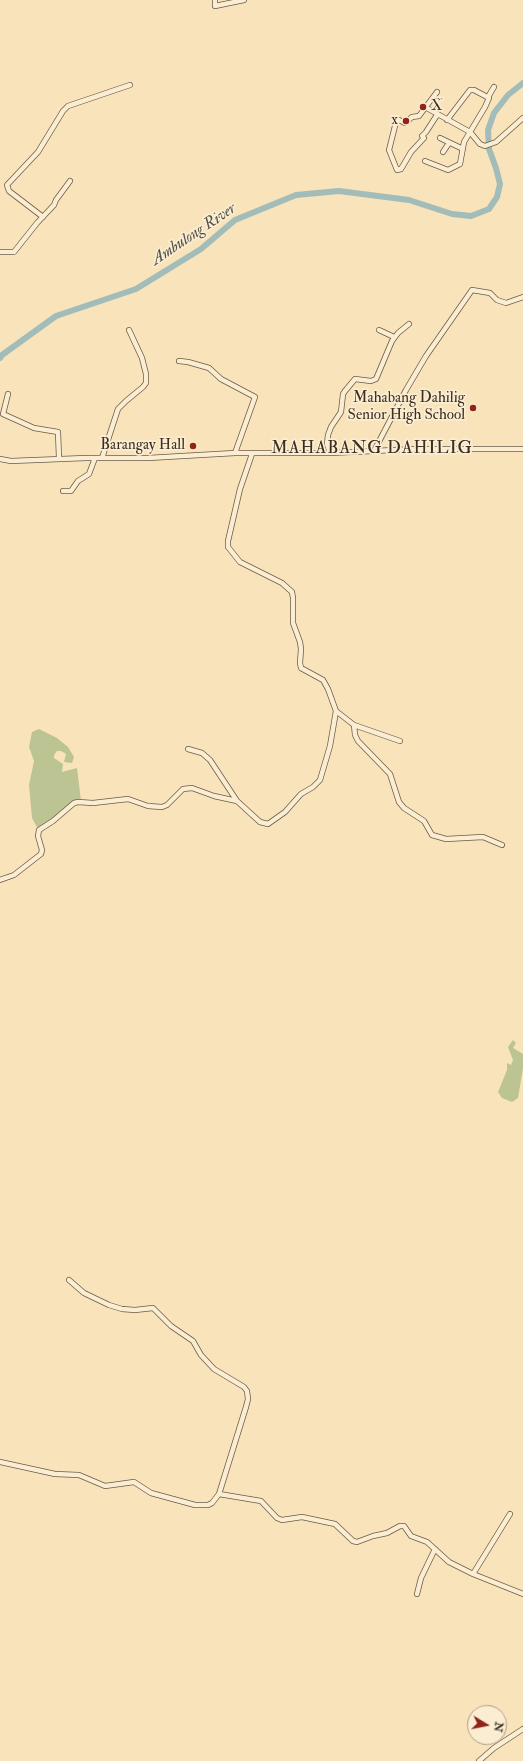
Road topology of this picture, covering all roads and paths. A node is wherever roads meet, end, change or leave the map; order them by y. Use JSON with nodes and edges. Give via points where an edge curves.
{"nodes":[{"id":1,"x":215,"y":0,"type":"edge"},
{"id":2,"x":244,"y":0,"type":"edge"},
{"id":3,"x":130,"y":85,"type":"dead end"},
{"id":4,"x":494,"y":87,"type":"dead end"},
{"id":5,"x":437,"y":92,"type":"dead end"},
{"id":6,"x":488,"y":97,"type":"junction"},
{"id":7,"x":426,"y":107,"type":"junction"},
{"id":8,"x":437,"y":115,"type":"junction"},
{"id":9,"x":523,"y":118,"type":"edge"},
{"id":10,"x":447,"y":120,"type":"junction"},
{"id":11,"x":470,"y":132,"type":"junction"},
{"id":12,"x":440,"y":138,"type":"dead end"},
{"id":13,"x":449,"y":143,"type":"junction"},
{"id":14,"x":463,"y":150,"type":"junction"},
{"id":15,"x":443,"y":152,"type":"dead end"},
{"id":16,"x":425,"y":161,"type":"dead end"},
{"id":17,"x":70,"y":181,"type":"dead end"},
{"id":18,"x":43,"y":217,"type":"junction"},
{"id":19,"x":0,"y":252,"type":"edge"},
{"id":20,"x":523,"y":297,"type":"edge"},
{"id":21,"x":409,"y":324,"type":"dead end"},
{"id":22,"x":129,"y":330,"type":"dead end"},
{"id":23,"x":379,"y":330,"type":"dead end"},
{"id":24,"x":394,"y":337,"type":"junction"},
{"id":25,"x":179,"y":361,"type":"dead end"},
{"id":26,"x":8,"y":394,"type":"dead end"},
{"id":27,"x":523,"y":449,"type":"edge"},
{"id":28,"x":374,"y":451,"type":"junction"},
{"id":29,"x":235,"y":453,"type":"junction"},
{"id":30,"x":330,"y":453,"type":"junction"},
{"id":31,"x":252,"y":454,"type":"junction"},
{"id":32,"x":58,"y":458,"type":"junction"},
{"id":33,"x":95,"y":458,"type":"junction"},
{"id":34,"x":102,"y":458,"type":"junction"},
{"id":35,"x":0,"y":459,"type":"edge"},
{"id":36,"x":63,"y":491,"type":"dead end"},
{"id":37,"x":336,"y":711,"type":"junction"},
{"id":38,"x":354,"y":725,"type":"junction"},
{"id":39,"x":400,"y":741,"type":"dead end"},
{"id":40,"x":188,"y":749,"type":"dead end"},
{"id":41,"x":237,"y":802,"type":"junction"},
{"id":42,"x":502,"y":845,"type":"dead end"},
{"id":43,"x":0,"y":880,"type":"edge"},
{"id":44,"x":69,"y":1280,"type":"dead end"},
{"id":45,"x":0,"y":1462,"type":"edge"},
{"id":46,"x":219,"y":1494,"type":"junction"},
{"id":47,"x":510,"y":1514,"type":"dead end"},
{"id":48,"x":435,"y":1549,"type":"junction"},
{"id":49,"x":473,"y":1574,"type":"junction"},
{"id":50,"x":417,"y":1594,"type":"dead end"},
{"id":51,"x":523,"y":1594,"type":"edge"},
{"id":52,"x":523,"y":1729,"type":"edge"},
{"id":53,"x":479,"y":1761,"type":"edge"}],
"edges":[{"from":1,"to":2,"type":"street","via":[[215,6]]},
{"from":3,"to":18,"type":"street","via":[[68,106],[38,152],[7,185],[8,191]]},
{"from":4,"to":6,"type":"street"},
{"from":5,"to":7,"type":"street"},
{"from":6,"to":10,"type":"street","via":[[470,90]]},
{"from":6,"to":11,"type":"street","via":[[489,100]]},
{"from":7,"to":8,"type":"street"},
{"from":7,"to":8,"type":"street","via":[[419,116],[405,124],[398,120],[395,124],[389,150],[397,170],[424,138],[422,136]]},
{"from":8,"to":10,"type":"street"},
{"from":9,"to":11,"type":"street","via":[[494,143],[485,146]]},
{"from":10,"to":11,"type":"street"},
{"from":11,"to":14,"type":"street"},
{"from":12,"to":13,"type":"street"},
{"from":13,"to":14,"type":"street"},
{"from":13,"to":15,"type":"street"},
{"from":14,"to":16,"type":"street","via":[[461,163],[449,170]]},
{"from":17,"to":18,"type":"street"},
{"from":18,"to":19,"type":"street","via":[[14,252]]},
{"from":20,"to":28,"type":"street","via":[[506,303],[497,300],[490,293],[472,290],[410,383]]},
{"from":21,"to":24,"type":"street"},
{"from":22,"to":34,"type":"street","via":[[142,358],[146,384],[118,409]]},
{"from":23,"to":24,"type":"street"},
{"from":24,"to":30,"type":"street","via":[[376,379],[355,379],[343,394],[341,412],[328,435]]},
{"from":25,"to":29,"type":"street","via":[[209,368],[221,378],[255,397]]},
{"from":26,"to":32,"type":"street","via":[[4,414],[34,428],[58,432]]},
{"from":27,"to":28,"type":"street"},
{"from":28,"to":30,"type":"street"},
{"from":29,"to":31,"type":"street"},
{"from":29,"to":34,"type":"street"},
{"from":30,"to":31,"type":"street"},
{"from":31,"to":37,"type":"street","via":[[240,489],[228,547],[240,562],[282,583],[292,592],[293,623],[301,649],[300,663],[302,668],[323,680]]},
{"from":32,"to":33,"type":"street"},
{"from":32,"to":35,"type":"street","via":[[11,461]]},
{"from":33,"to":34,"type":"street"},
{"from":33,"to":36,"type":"street","via":[[89,474],[78,481],[71,491]]},
{"from":37,"to":38,"type":"street"},
{"from":37,"to":41,"type":"street","via":[[326,763],[320,780],[313,788],[301,794],[285,812],[268,824],[260,822]]},
{"from":38,"to":39,"type":"street"},
{"from":38,"to":42,"type":"street","via":[[358,741],[390,774],[399,802],[424,821],[432,834],[446,839],[483,837]]},
{"from":40,"to":41,"type":"street","via":[[202,753],[210,760]]},
{"from":41,"to":43,"type":"street","via":[[188,787],[162,807],[148,806],[128,799],[74,803],[39,830],[41,854],[14,875]]},
{"from":44,"to":46,"type":"street","via":[[109,1306],[135,1310],[153,1308],[171,1326],[193,1341],[214,1369],[247,1391],[246,1407]]},
{"from":45,"to":46,"type":"street","via":[[55,1474],[79,1475],[105,1486],[134,1482],[152,1493],[195,1505],[208,1505]]},
{"from":46,"to":48,"type":"street","via":[[261,1502],[282,1520],[302,1517],[335,1524],[357,1542],[404,1526],[411,1536],[427,1542]]},
{"from":47,"to":49,"type":"street"},
{"from":48,"to":49,"type":"street","via":[[449,1562]]},
{"from":48,"to":50,"type":"street","via":[[420,1578]]},
{"from":49,"to":51,"type":"street"},
{"from":52,"to":53,"type":"street"}]}
